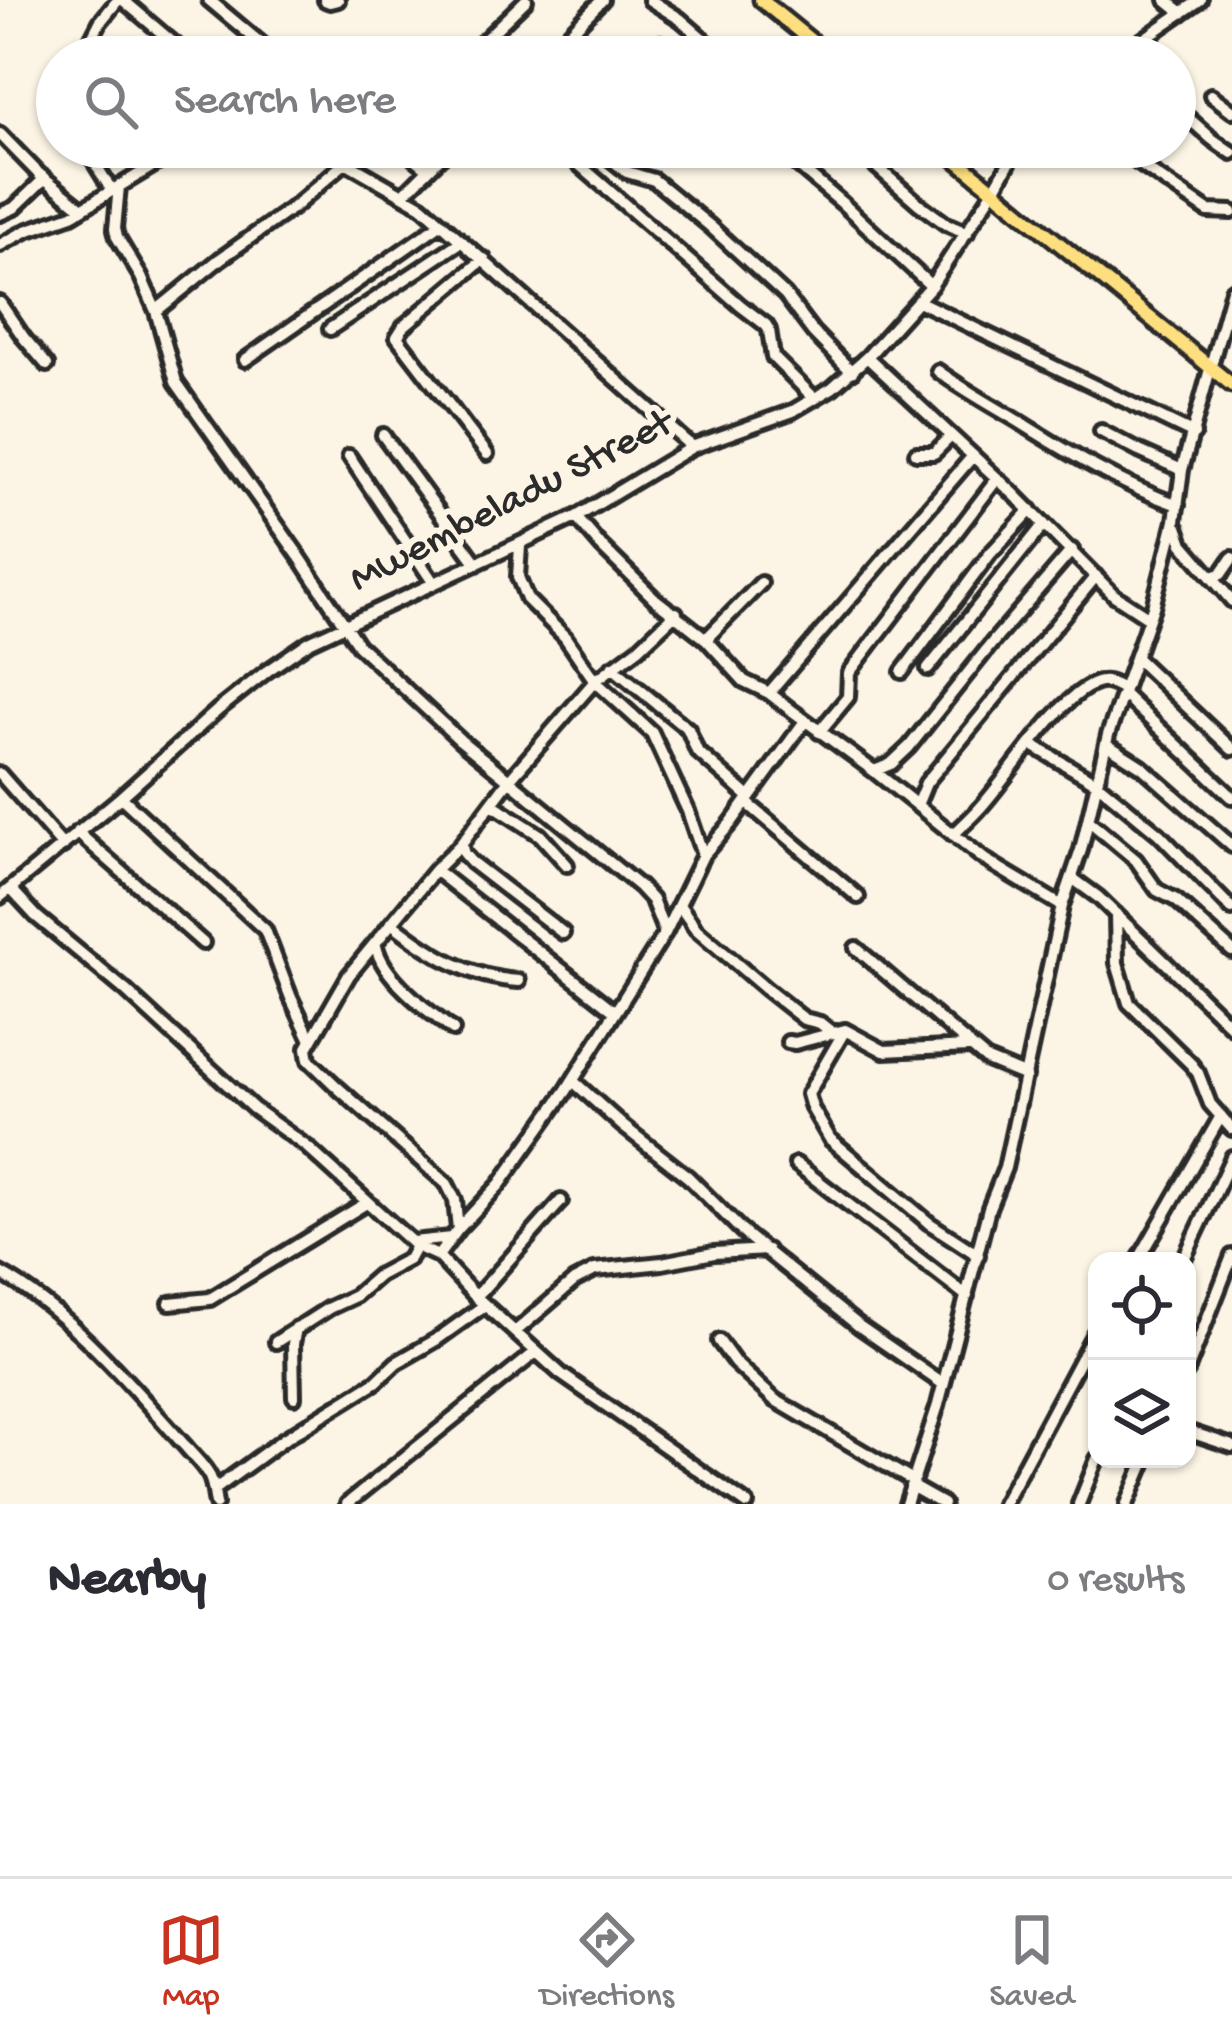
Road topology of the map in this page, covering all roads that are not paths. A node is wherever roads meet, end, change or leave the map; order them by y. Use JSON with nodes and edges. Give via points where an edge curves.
{"nodes":[{"id":1,"x":120,"y":0,"type":"edge"},
{"id":2,"x":209,"y":0,"type":"edge"},
{"id":3,"x":325,"y":0,"type":"edge"},
{"id":4,"x":338,"y":0,"type":"edge"},
{"id":5,"x":526,"y":0,"type":"edge"},
{"id":6,"x":602,"y":0,"type":"edge"},
{"id":7,"x":650,"y":0,"type":"edge"},
{"id":8,"x":761,"y":0,"type":"edge"},
{"id":9,"x":1166,"y":0,"type":"edge"},
{"id":10,"x":1200,"y":0,"type":"edge"},
{"id":11,"x":1182,"y":13,"type":"junction"},
{"id":12,"x":93,"y":36,"type":"edge"},
{"id":13,"x":164,"y":36,"type":"edge"},
{"id":14,"x":252,"y":36,"type":"edge"},
{"id":15,"x":489,"y":36,"type":"edge"},
{"id":16,"x":567,"y":36,"type":"edge"},
{"id":17,"x":700,"y":36,"type":"edge"},
{"id":18,"x":805,"y":36,"type":"edge"},
{"id":19,"x":1149,"y":36,"type":"edge"},
{"id":20,"x":1211,"y":94,"type":"dead end"},
{"id":21,"x":1232,"y":111,"type":"edge"},
{"id":22,"x":1196,"y":125,"type":"edge"},
{"id":23,"x":0,"y":134,"type":"edge"},
{"id":24,"x":1232,"y":153,"type":"edge"},
{"id":25,"x":98,"y":168,"type":"edge"},
{"id":26,"x":150,"y":168,"type":"edge"},
{"id":27,"x":339,"y":168,"type":"edge"},
{"id":28,"x":359,"y":168,"type":"edge"},
{"id":29,"x":427,"y":168,"type":"edge"},
{"id":30,"x":583,"y":168,"type":"edge"},
{"id":31,"x":622,"y":168,"type":"edge"},
{"id":32,"x":801,"y":168,"type":"edge"},
{"id":33,"x":875,"y":168,"type":"edge"},
{"id":34,"x":967,"y":168,"type":"edge"},
{"id":35,"x":1006,"y":168,"type":"edge"},
{"id":36,"x":1146,"y":168,"type":"edge"},
{"id":37,"x":45,"y":178,"type":"junction"},
{"id":38,"x":116,"y":189,"type":"junction"},
{"id":39,"x":994,"y":190,"type":"junction"},
{"id":40,"x":404,"y":194,"type":"junction"},
{"id":41,"x":82,"y":208,"type":"junction"},
{"id":42,"x":1232,"y":212,"type":"edge"},
{"id":43,"x":0,"y":214,"type":"edge"},
{"id":44,"x":442,"y":223,"type":"junction"},
{"id":45,"x":967,"y":233,"type":"junction"},
{"id":46,"x":462,"y":241,"type":"junction"},
{"id":47,"x":0,"y":245,"type":"edge"},
{"id":48,"x":484,"y":259,"type":"junction"},
{"id":49,"x":931,"y":286,"type":"junction"},
{"id":50,"x":1232,"y":290,"type":"edge"},
{"id":51,"x":918,"y":301,"type":"junction"},
{"id":52,"x":0,"y":303,"type":"edge"},
{"id":53,"x":1230,"y":307,"type":"edge"},
{"id":54,"x":156,"y":310,"type":"junction"},
{"id":55,"x":330,"y":329,"type":"dead end"},
{"id":56,"x":867,"y":357,"type":"junction"},
{"id":57,"x":245,"y":360,"type":"dead end"},
{"id":58,"x":47,"y":364,"type":"dead end"},
{"id":59,"x":1211,"y":368,"type":"junction"},
{"id":60,"x":852,"y":371,"type":"junction"},
{"id":61,"x":938,"y":371,"type":"dead end"},
{"id":62,"x":1232,"y":385,"type":"edge"},
{"id":63,"x":815,"y":399,"type":"junction"},
{"id":64,"x":1101,"y":431,"type":"dead end"},
{"id":65,"x":1194,"y":434,"type":"junction"},
{"id":66,"x":383,"y":435,"type":"dead end"},
{"id":67,"x":951,"y":436,"type":"junction"},
{"id":68,"x":692,"y":447,"type":"junction"},
{"id":69,"x":916,"y":453,"type":"dead end"},
{"id":70,"x":487,"y":454,"type":"dead end"},
{"id":71,"x":349,"y":456,"type":"dead end"},
{"id":72,"x":972,"y":457,"type":"junction"},
{"id":73,"x":1182,"y":470,"type":"junction"},
{"id":74,"x":998,"y":479,"type":"junction"},
{"id":75,"x":1031,"y":511,"type":"junction"},
{"id":76,"x":1177,"y":511,"type":"junction"},
{"id":77,"x":576,"y":517,"type":"junction"},
{"id":78,"x":1044,"y":524,"type":"junction"},
{"id":79,"x":520,"y":546,"type":"junction"},
{"id":80,"x":1072,"y":550,"type":"junction"},
{"id":81,"x":1232,"y":558,"type":"edge"},
{"id":82,"x":477,"y":564,"type":"junction"},
{"id":83,"x":1096,"y":575,"type":"junction"},
{"id":84,"x":1212,"y":577,"type":"junction"},
{"id":85,"x":433,"y":583,"type":"junction"},
{"id":86,"x":761,"y":583,"type":"dead end"},
{"id":87,"x":1227,"y":589,"type":"edge"},
{"id":88,"x":1232,"y":601,"type":"edge"},
{"id":89,"x":676,"y":613,"type":"junction"},
{"id":90,"x":1149,"y":618,"type":"junction"},
{"id":91,"x":344,"y":625,"type":"junction"},
{"id":92,"x":706,"y":639,"type":"junction"},
{"id":93,"x":1136,"y":658,"type":"junction"},
{"id":94,"x":612,"y":668,"type":"junction"},
{"id":95,"x":928,"y":669,"type":"dead end"},
{"id":96,"x":902,"y":672,"type":"dead end"},
{"id":97,"x":595,"y":682,"type":"junction"},
{"id":98,"x":1124,"y":691,"type":"junction"},
{"id":99,"x":769,"y":693,"type":"junction"},
{"id":100,"x":805,"y":722,"type":"junction"},
{"id":101,"x":819,"y":732,"type":"junction"},
{"id":102,"x":1106,"y":744,"type":"junction"},
{"id":103,"x":1032,"y":745,"type":"junction"},
{"id":104,"x":1232,"y":748,"type":"edge"},
{"id":105,"x":874,"y":771,"type":"junction"},
{"id":106,"x":0,"y":774,"type":"edge"},
{"id":107,"x":509,"y":780,"type":"junction"},
{"id":108,"x":1097,"y":783,"type":"junction"},
{"id":109,"x":122,"y":797,"type":"junction"},
{"id":110,"x":1232,"y":797,"type":"edge"},
{"id":111,"x":748,"y":799,"type":"junction"},
{"id":112,"x":492,"y":805,"type":"junction"},
{"id":113,"x":916,"y":805,"type":"junction"},
{"id":114,"x":1088,"y":820,"type":"junction"},
{"id":115,"x":76,"y":832,"type":"junction"},
{"id":116,"x":953,"y":835,"type":"junction"},
{"id":117,"x":460,"y":844,"type":"junction"},
{"id":118,"x":63,"y":846,"type":"junction"},
{"id":119,"x":1232,"y":846,"type":"edge"},
{"id":120,"x":704,"y":856,"type":"junction"},
{"id":121,"x":567,"y":865,"type":"dead end"},
{"id":122,"x":435,"y":870,"type":"junction"},
{"id":123,"x":1072,"y":878,"type":"junction"},
{"id":124,"x":6,"y":893,"type":"edge"},
{"id":125,"x":858,"y":896,"type":"dead end"},
{"id":126,"x":679,"y":905,"type":"junction"},
{"id":127,"x":1062,"y":906,"type":"junction"},
{"id":128,"x":1232,"y":909,"type":"edge"},
{"id":129,"x":1116,"y":914,"type":"junction"},
{"id":130,"x":393,"y":924,"type":"junction"},
{"id":131,"x":665,"y":932,"type":"junction"},
{"id":132,"x":563,"y":933,"type":"dead end"},
{"id":133,"x":203,"y":943,"type":"dead end"},
{"id":134,"x":376,"y":946,"type":"junction"},
{"id":135,"x":856,"y":948,"type":"dead end"},
{"id":136,"x":1232,"y":952,"type":"edge"},
{"id":137,"x":519,"y":981,"type":"dead end"},
{"id":138,"x":614,"y":1011,"type":"junction"},
{"id":139,"x":1231,"y":1023,"type":"edge"},
{"id":140,"x":453,"y":1030,"type":"dead end"},
{"id":141,"x":845,"y":1030,"type":"junction"},
{"id":142,"x":830,"y":1031,"type":"junction"},
{"id":143,"x":311,"y":1040,"type":"junction"},
{"id":144,"x":788,"y":1042,"type":"dead end"},
{"id":145,"x":971,"y":1047,"type":"junction"},
{"id":146,"x":1026,"y":1076,"type":"junction"},
{"id":147,"x":573,"y":1081,"type":"junction"},
{"id":148,"x":1221,"y":1116,"type":"junction"},
{"id":149,"x":1232,"y":1129,"type":"edge"},
{"id":150,"x":1232,"y":1156,"type":"edge"},
{"id":151,"x":796,"y":1164,"type":"dead end"},
{"id":152,"x":561,"y":1201,"type":"dead end"},
{"id":153,"x":368,"y":1202,"type":"junction"},
{"id":154,"x":455,"y":1233,"type":"junction"},
{"id":155,"x":414,"y":1244,"type":"junction"},
{"id":156,"x":766,"y":1250,"type":"junction"},
{"id":157,"x":1143,"y":1252,"type":"edge"},
{"id":158,"x":1187,"y":1252,"type":"edge"},
{"id":159,"x":978,"y":1255,"type":"junction"},
{"id":160,"x":438,"y":1256,"type":"junction"},
{"id":161,"x":1232,"y":1256,"type":"edge"},
{"id":162,"x":0,"y":1274,"type":"edge"},
{"id":163,"x":967,"y":1297,"type":"junction"},
{"id":164,"x":480,"y":1301,"type":"junction"},
{"id":165,"x":170,"y":1303,"type":"dead end"},
{"id":166,"x":296,"y":1328,"type":"junction"},
{"id":167,"x":515,"y":1332,"type":"junction"},
{"id":168,"x":719,"y":1341,"type":"dead end"},
{"id":169,"x":276,"y":1342,"type":"dead end"},
{"id":170,"x":1088,"y":1345,"type":"edge"},
{"id":171,"x":536,"y":1352,"type":"junction"},
{"id":172,"x":1191,"y":1360,"type":"edge"},
{"id":173,"x":943,"y":1384,"type":"junction"},
{"id":174,"x":294,"y":1397,"type":"dead end"},
{"id":175,"x":1196,"y":1435,"type":"edge"},
{"id":176,"x":1232,"y":1446,"type":"edge"},
{"id":177,"x":1093,"y":1468,"type":"edge"},
{"id":178,"x":1142,"y":1468,"type":"edge"},
{"id":179,"x":912,"y":1483,"type":"junction"},
{"id":180,"x":214,"y":1490,"type":"junction"},
{"id":181,"x":215,"y":1504,"type":"edge"},
{"id":182,"x":347,"y":1504,"type":"edge"},
{"id":183,"x":747,"y":1504,"type":"edge"},
{"id":184,"x":906,"y":1504,"type":"edge"},
{"id":185,"x":944,"y":1504,"type":"edge"},
{"id":186,"x":1003,"y":1504,"type":"edge"},
{"id":187,"x":1078,"y":1504,"type":"edge"},
{"id":188,"x":1127,"y":1504,"type":"edge"}],
"edges":[{"from":1,"to":12,"type":"street"},
{"from":1,"to":13,"type":"street"},
{"from":2,"to":14,"type":"street"},
{"from":3,"to":4,"type":"street"},
{"from":5,"to":15,"type":"street"},
{"from":6,"to":16,"type":"street"},
{"from":7,"to":17,"type":"street"},
{"from":8,"to":18,"type":"main road"},
{"from":9,"to":11,"type":"street"},
{"from":10,"to":11,"type":"street"},
{"from":11,"to":19,"type":"street"},
{"from":20,"to":21,"type":"street"},
{"from":22,"to":24,"type":"street"},
{"from":23,"to":37,"type":"street"},
{"from":25,"to":38,"type":"street"},
{"from":26,"to":38,"type":"street"},
{"from":27,"to":54,"type":"street"},
{"from":28,"to":40,"type":"street"},
{"from":29,"to":40,"type":"street"},
{"from":30,"to":63,"type":"street","via":[[766,325],[773,357]]},
{"from":31,"to":60,"type":"street","via":[[654,180],[710,226]]},
{"from":32,"to":49,"type":"street"},
{"from":33,"to":45,"type":"street"},
{"from":34,"to":39,"type":"main road"},
{"from":35,"to":39,"type":"street","name":"Mwembeladu Street"},
{"from":36,"to":42,"type":"street","via":[[1208,211]]},
{"from":37,"to":41,"type":"street"},
{"from":37,"to":43,"type":"street"},
{"from":38,"to":41,"type":"street"},
{"from":38,"to":54,"type":"street","via":[[117,237]]},
{"from":39,"to":45,"type":"street","name":"Mwembeladu Street"},
{"from":39,"to":59,"type":"main road"},
{"from":40,"to":44,"type":"street"},
{"from":41,"to":47,"type":"street"},
{"from":44,"to":46,"type":"street"},
{"from":44,"to":57,"type":"street"},
{"from":45,"to":49,"type":"street","name":"Mwembeladu Street"},
{"from":46,"to":48,"type":"street"},
{"from":46,"to":55,"type":"street"},
{"from":48,"to":68,"type":"street"},
{"from":48,"to":70,"type":"street","via":[[397,337]]},
{"from":49,"to":51,"type":"street","name":"Mwembeladu Street"},
{"from":50,"to":53,"type":"street"},
{"from":51,"to":56,"type":"street","name":"Mwembeladu Street"},
{"from":51,"to":65,"type":"street"},
{"from":52,"to":58,"type":"street"},
{"from":53,"to":59,"type":"street"},
{"from":54,"to":91,"type":"street","via":[[181,390]]},
{"from":56,"to":60,"type":"street","name":"Mwembeladu Street"},
{"from":56,"to":67,"type":"street"},
{"from":59,"to":62,"type":"main road"},
{"from":59,"to":65,"type":"street"},
{"from":60,"to":63,"type":"street","name":"Mwembeladu Street"},
{"from":61,"to":76,"type":"street"},
{"from":63,"to":68,"type":"street","name":"Mwembeladu Street"},
{"from":64,"to":73,"type":"street"},
{"from":65,"to":73,"type":"street"},
{"from":66,"to":82,"type":"street"},
{"from":67,"to":69,"type":"street","via":[[934,453]]},
{"from":67,"to":72,"type":"street"},
{"from":68,"to":77,"type":"street","name":"Mwembeladu Street"},
{"from":71,"to":85,"type":"street"},
{"from":72,"to":74,"type":"street"},
{"from":72,"to":99,"type":"street"},
{"from":73,"to":76,"type":"street"},
{"from":74,"to":75,"type":"street"},
{"from":74,"to":101,"type":"street","via":[[849,674],[848,697]]},
{"from":75,"to":78,"type":"street"},
{"from":75,"to":96,"type":"street"},
{"from":76,"to":84,"type":"street","via":[[1178,535]]},
{"from":76,"to":90,"type":"street"},
{"from":77,"to":79,"type":"street","name":"Mwembeladu Street"},
{"from":77,"to":89,"type":"street"},
{"from":78,"to":80,"type":"street"},
{"from":78,"to":95,"type":"street"},
{"from":79,"to":82,"type":"street","name":"Mwembeladu Street"},
{"from":79,"to":97,"type":"street","via":[[518,578],[527,599]]},
{"from":80,"to":83,"type":"street"},
{"from":80,"to":105,"type":"street","via":[[909,747]]},
{"from":81,"to":84,"type":"street"},
{"from":82,"to":85,"type":"street","name":"Mwembeladu Street"},
{"from":83,"to":90,"type":"street"},
{"from":83,"to":113,"type":"street"},
{"from":84,"to":87,"type":"street"},
{"from":85,"to":91,"type":"street","name":"Mwembeladu Street"},
{"from":86,"to":92,"type":"street"},
{"from":87,"to":88,"type":"street"},
{"from":89,"to":92,"type":"street"},
{"from":89,"to":94,"type":"street"},
{"from":90,"to":93,"type":"street"},
{"from":91,"to":107,"type":"street","via":[[398,685]]},
{"from":91,"to":109,"type":"street","name":"Mwembeladu Street","via":[[267,670]]},
{"from":92,"to":99,"type":"street","via":[[736,675]]},
{"from":93,"to":98,"type":"street"},
{"from":93,"to":104,"type":"street"},
{"from":94,"to":97,"type":"street"},
{"from":94,"to":111,"type":"street","via":[[683,724],[697,751]]},
{"from":97,"to":107,"type":"street"},
{"from":97,"to":120,"type":"street","via":[[652,733]]},
{"from":98,"to":102,"type":"street"},
{"from":98,"to":103,"type":"street","via":[[1108,682],[1082,691]]},
{"from":98,"to":110,"type":"street"},
{"from":99,"to":100,"type":"street"},
{"from":100,"to":101,"type":"street"},
{"from":100,"to":111,"type":"street"},
{"from":101,"to":105,"type":"street"},
{"from":102,"to":108,"type":"street"},
{"from":102,"to":119,"type":"street"},
{"from":103,"to":108,"type":"street"},
{"from":103,"to":116,"type":"street"},
{"from":105,"to":113,"type":"street"},
{"from":106,"to":118,"type":"street"},
{"from":107,"to":112,"type":"street"},
{"from":107,"to":131,"type":"street","via":[[640,887]]},
{"from":108,"to":114,"type":"street"},
{"from":108,"to":128,"type":"street"},
{"from":109,"to":115,"type":"street","name":"Mwembeladu Street"},
{"from":109,"to":143,"type":"street","via":[[265,930]]},
{"from":111,"to":120,"type":"street"},
{"from":111,"to":125,"type":"street"},
{"from":112,"to":117,"type":"street"},
{"from":112,"to":121,"type":"street","via":[[540,835]]},
{"from":113,"to":116,"type":"street"},
{"from":114,"to":123,"type":"street"},
{"from":114,"to":136,"type":"street"},
{"from":115,"to":118,"type":"street","name":"Mwembeladu Street"},
{"from":115,"to":133,"type":"street"},
{"from":116,"to":127,"type":"street"},
{"from":117,"to":122,"type":"street"},
{"from":117,"to":132,"type":"street","via":[[471,862]]},
{"from":118,"to":124,"type":"street","name":"Mwembeladu Street"},
{"from":120,"to":126,"type":"street"},
{"from":122,"to":130,"type":"street"},
{"from":122,"to":138,"type":"street"},
{"from":123,"to":127,"type":"street"},
{"from":123,"to":129,"type":"street"},
{"from":124,"to":153,"type":"street"},
{"from":126,"to":131,"type":"street"},
{"from":126,"to":142,"type":"street","via":[[766,989]]},
{"from":127,"to":146,"type":"street"},
{"from":129,"to":139,"type":"street"},
{"from":129,"to":148,"type":"street","via":[[1117,963],[1129,1003],[1191,1064]]},
{"from":130,"to":134,"type":"street"},
{"from":130,"to":137,"type":"street","via":[[453,964]]},
{"from":131,"to":138,"type":"street"},
{"from":134,"to":140,"type":"street","via":[[382,965]]},
{"from":134,"to":143,"type":"street"},
{"from":135,"to":145,"type":"street"},
{"from":138,"to":147,"type":"street"},
{"from":141,"to":142,"type":"street"},
{"from":141,"to":145,"type":"street","via":[[884,1051]]},
{"from":141,"to":159,"type":"street","via":[[808,1094],[823,1130]]},
{"from":142,"to":144,"type":"street"},
{"from":143,"to":154,"type":"street","via":[[309,1060],[447,1184]]},
{"from":145,"to":146,"type":"street"},
{"from":146,"to":159,"type":"street"},
{"from":147,"to":154,"type":"street"},
{"from":147,"to":156,"type":"street"},
{"from":148,"to":149,"type":"street"},
{"from":148,"to":157,"type":"street"},
{"from":150,"to":158,"type":"street"},
{"from":151,"to":163,"type":"street"},
{"from":152,"to":164,"type":"street"},
{"from":153,"to":155,"type":"street"},
{"from":153,"to":165,"type":"street","via":[[210,1299]]},
{"from":154,"to":155,"type":"street"},
{"from":154,"to":160,"type":"street"},
{"from":155,"to":160,"type":"street"},
{"from":155,"to":166,"type":"street","via":[[409,1259]]},
{"from":156,"to":167,"type":"street","via":[[595,1270]]},
{"from":156,"to":173,"type":"street"},
{"from":159,"to":163,"type":"street"},
{"from":160,"to":164,"type":"street"},
{"from":161,"to":172,"type":"street"},
{"from":162,"to":180,"type":"street","via":[[82,1337],[161,1416]]},
{"from":163,"to":173,"type":"street"},
{"from":164,"to":167,"type":"street"},
{"from":164,"to":180,"type":"street","via":[[436,1340]]},
{"from":166,"to":169,"type":"street"},
{"from":166,"to":174,"type":"street"},
{"from":167,"to":171,"type":"street"},
{"from":168,"to":179,"type":"street","via":[[775,1400]]},
{"from":170,"to":186,"type":"street"},
{"from":171,"to":182,"type":"street"},
{"from":171,"to":183,"type":"street"},
{"from":173,"to":179,"type":"street"},
{"from":175,"to":176,"type":"street"},
{"from":177,"to":187,"type":"street"},
{"from":178,"to":188,"type":"street"},
{"from":179,"to":184,"type":"street"},
{"from":179,"to":185,"type":"street"},
{"from":180,"to":181,"type":"street"}]}
